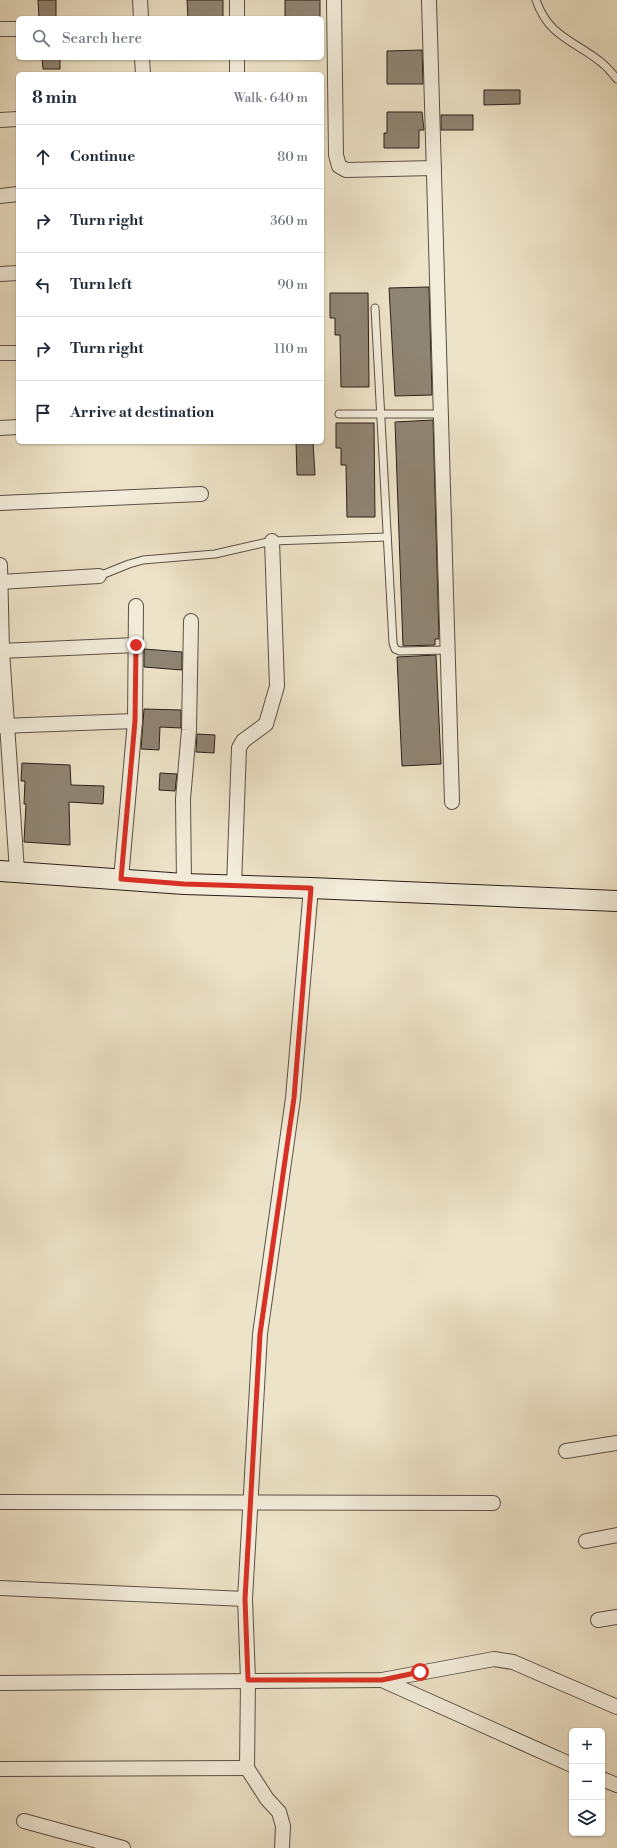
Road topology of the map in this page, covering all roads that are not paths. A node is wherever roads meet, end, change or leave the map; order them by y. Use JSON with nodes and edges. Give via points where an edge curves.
{"nodes":[{"id":1,"x":140,"y":0,"type":"edge"},
{"id":2,"x":237,"y":0,"type":"edge"},
{"id":3,"x":334,"y":0,"type":"edge"},
{"id":4,"x":429,"y":0,"type":"edge"},
{"id":5,"x":536,"y":0,"type":"edge"},
{"id":6,"x":141,"y":16,"type":"edge"},
{"id":7,"x":237,"y":16,"type":"edge"},
{"id":8,"x":0,"y":29,"type":"edge"},
{"id":9,"x":16,"y":29,"type":"edge"},
{"id":10,"x":142,"y":60,"type":"edge"},
{"id":11,"x":237,"y":60,"type":"edge"},
{"id":12,"x":142,"y":72,"type":"edge"},
{"id":13,"x":237,"y":72,"type":"edge"},
{"id":14,"x":617,"y":78,"type":"edge"},
{"id":15,"x":16,"y":119,"type":"edge"},
{"id":16,"x":0,"y":120,"type":"edge"},
{"id":17,"x":434,"y":168,"type":"junction"},
{"id":18,"x":16,"y":194,"type":"edge"},
{"id":19,"x":0,"y":196,"type":"edge"},
{"id":20,"x":16,"y":273,"type":"edge"},
{"id":21,"x":0,"y":274,"type":"edge"},
{"id":22,"x":375,"y":308,"type":"dead end"},
{"id":23,"x":16,"y":352,"type":"edge"},
{"id":24,"x":0,"y":353,"type":"edge"},
{"id":25,"x":338,"y":414,"type":"dead end"},
{"id":26,"x":441,"y":414,"type":"junction"},
{"id":27,"x":381,"y":415,"type":"junction"},
{"id":28,"x":16,"y":427,"type":"edge"},
{"id":29,"x":0,"y":428,"type":"edge"},
{"id":30,"x":201,"y":494,"type":"dead end"},
{"id":31,"x":0,"y":503,"type":"edge"},
{"id":32,"x":387,"y":537,"type":"junction"},
{"id":33,"x":272,"y":541,"type":"junction"},
{"id":34,"x":0,"y":565,"type":"edge"},
{"id":35,"x":99,"y":576,"type":"joint"},
{"id":36,"x":1,"y":582,"type":"edge"},
{"id":37,"x":136,"y":606,"type":"dead end"},
{"id":38,"x":191,"y":621,"type":"dead end"},
{"id":39,"x":136,"y":645,"type":"junction"},
{"id":40,"x":448,"y":650,"type":"junction"},
{"id":41,"x":1,"y":651,"type":"edge"},
{"id":42,"x":135,"y":721,"type":"junction"},
{"id":43,"x":4,"y":726,"type":"edge"},
{"id":44,"x":452,"y":802,"type":"dead end"},
{"id":45,"x":8,"y":871,"type":"edge"},
{"id":46,"x":121,"y":879,"type":"junction"},
{"id":47,"x":184,"y":884,"type":"junction"},
{"id":48,"x":234,"y":886,"type":"junction"},
{"id":49,"x":311,"y":888,"type":"junction"},
{"id":50,"x":617,"y":902,"type":"edge"},
{"id":51,"x":617,"y":1443,"type":"edge"},
{"id":52,"x":566,"y":1451,"type":"dead end"},
{"id":53,"x":0,"y":1502,"type":"edge"},
{"id":54,"x":493,"y":1502,"type":"dead end"},
{"id":55,"x":252,"y":1503,"type":"junction"},
{"id":56,"x":617,"y":1535,"type":"edge"},
{"id":57,"x":586,"y":1541,"type":"dead end"},
{"id":58,"x":0,"y":1588,"type":"edge"},
{"id":59,"x":245,"y":1599,"type":"junction"},
{"id":60,"x":617,"y":1617,"type":"edge"},
{"id":61,"x":598,"y":1620,"type":"dead end"},
{"id":62,"x":248,"y":1680,"type":"junction"},
{"id":63,"x":382,"y":1680,"type":"junction"},
{"id":64,"x":0,"y":1683,"type":"edge"},
{"id":65,"x":617,"y":1707,"type":"edge"},
{"id":66,"x":570,"y":1764,"type":"edge"},
{"id":67,"x":246,"y":1768,"type":"junction"},
{"id":68,"x":0,"y":1769,"type":"edge"},
{"id":69,"x":605,"y":1779,"type":"edge"},
{"id":70,"x":617,"y":1785,"type":"edge"},
{"id":71,"x":24,"y":1821,"type":"dead end"},
{"id":72,"x":123,"y":1848,"type":"edge"},
{"id":73,"x":282,"y":1848,"type":"edge"}],
"edges":[{"from":1,"to":6,"type":"street"},
{"from":2,"to":7,"type":"street"},
{"from":3,"to":17,"type":"street","via":[[336,154],[339,166],[346,170]]},
{"from":4,"to":17,"type":"street"},
{"from":5,"to":14,"type":"lane","via":[[548,22],[566,41],[602,63]]},
{"from":8,"to":9,"type":"street"},
{"from":10,"to":12,"type":"street"},
{"from":11,"to":13,"type":"street"},
{"from":15,"to":16,"type":"street"},
{"from":17,"to":26,"type":"street"},
{"from":18,"to":19,"type":"street"},
{"from":20,"to":21,"type":"street"},
{"from":22,"to":27,"type":"lane"},
{"from":23,"to":24,"type":"street"},
{"from":25,"to":27,"type":"lane"},
{"from":26,"to":27,"type":"lane"},
{"from":26,"to":40,"type":"street"},
{"from":27,"to":32,"type":"lane"},
{"from":28,"to":29,"type":"street"},
{"from":30,"to":31,"type":"street"},
{"from":32,"to":33,"type":"lane"},
{"from":32,"to":40,"type":"lane","via":[[395,649],[400,652]]},
{"from":33,"to":35,"type":"lane","via":[[215,554],[143,560]]},
{"from":33,"to":48,"type":"street","via":[[277,686],[266,724],[243,741],[239,748]]},
{"from":34,"to":36,"type":"street"},
{"from":35,"to":36,"type":"street"},
{"from":36,"to":41,"type":"street"},
{"from":37,"to":39,"type":"street"},
{"from":38,"to":47,"type":"street","via":[[189,730],[184,799]]},
{"from":39,"to":41,"type":"street"},
{"from":39,"to":42,"type":"street"},
{"from":40,"to":44,"type":"street"},
{"from":41,"to":43,"type":"street"},
{"from":42,"to":43,"type":"street"},
{"from":42,"to":46,"type":"street"},
{"from":43,"to":45,"type":"street"},
{"from":45,"to":46,"type":"street"},
{"from":46,"to":47,"type":"street"},
{"from":47,"to":48,"type":"street"},
{"from":48,"to":49,"type":"street"},
{"from":49,"to":50,"type":"street"},
{"from":49,"to":55,"type":"street","via":[[294,1098],[260,1334]]},
{"from":51,"to":52,"type":"street"},
{"from":53,"to":55,"type":"street"},
{"from":54,"to":55,"type":"street"},
{"from":55,"to":59,"type":"street"},
{"from":56,"to":57,"type":"street"},
{"from":58,"to":59,"type":"street"},
{"from":59,"to":62,"type":"street"},
{"from":60,"to":61,"type":"street"},
{"from":62,"to":63,"type":"street"},
{"from":62,"to":64,"type":"street"},
{"from":62,"to":67,"type":"street"},
{"from":63,"to":65,"type":"street","via":[[494,1659],[513,1662]]},
{"from":63,"to":66,"type":"street"},
{"from":67,"to":68,"type":"street"},
{"from":67,"to":73,"type":"street","via":[[279,1812],[283,1826]]},
{"from":69,"to":70,"type":"street"},
{"from":71,"to":72,"type":"street"}]}
